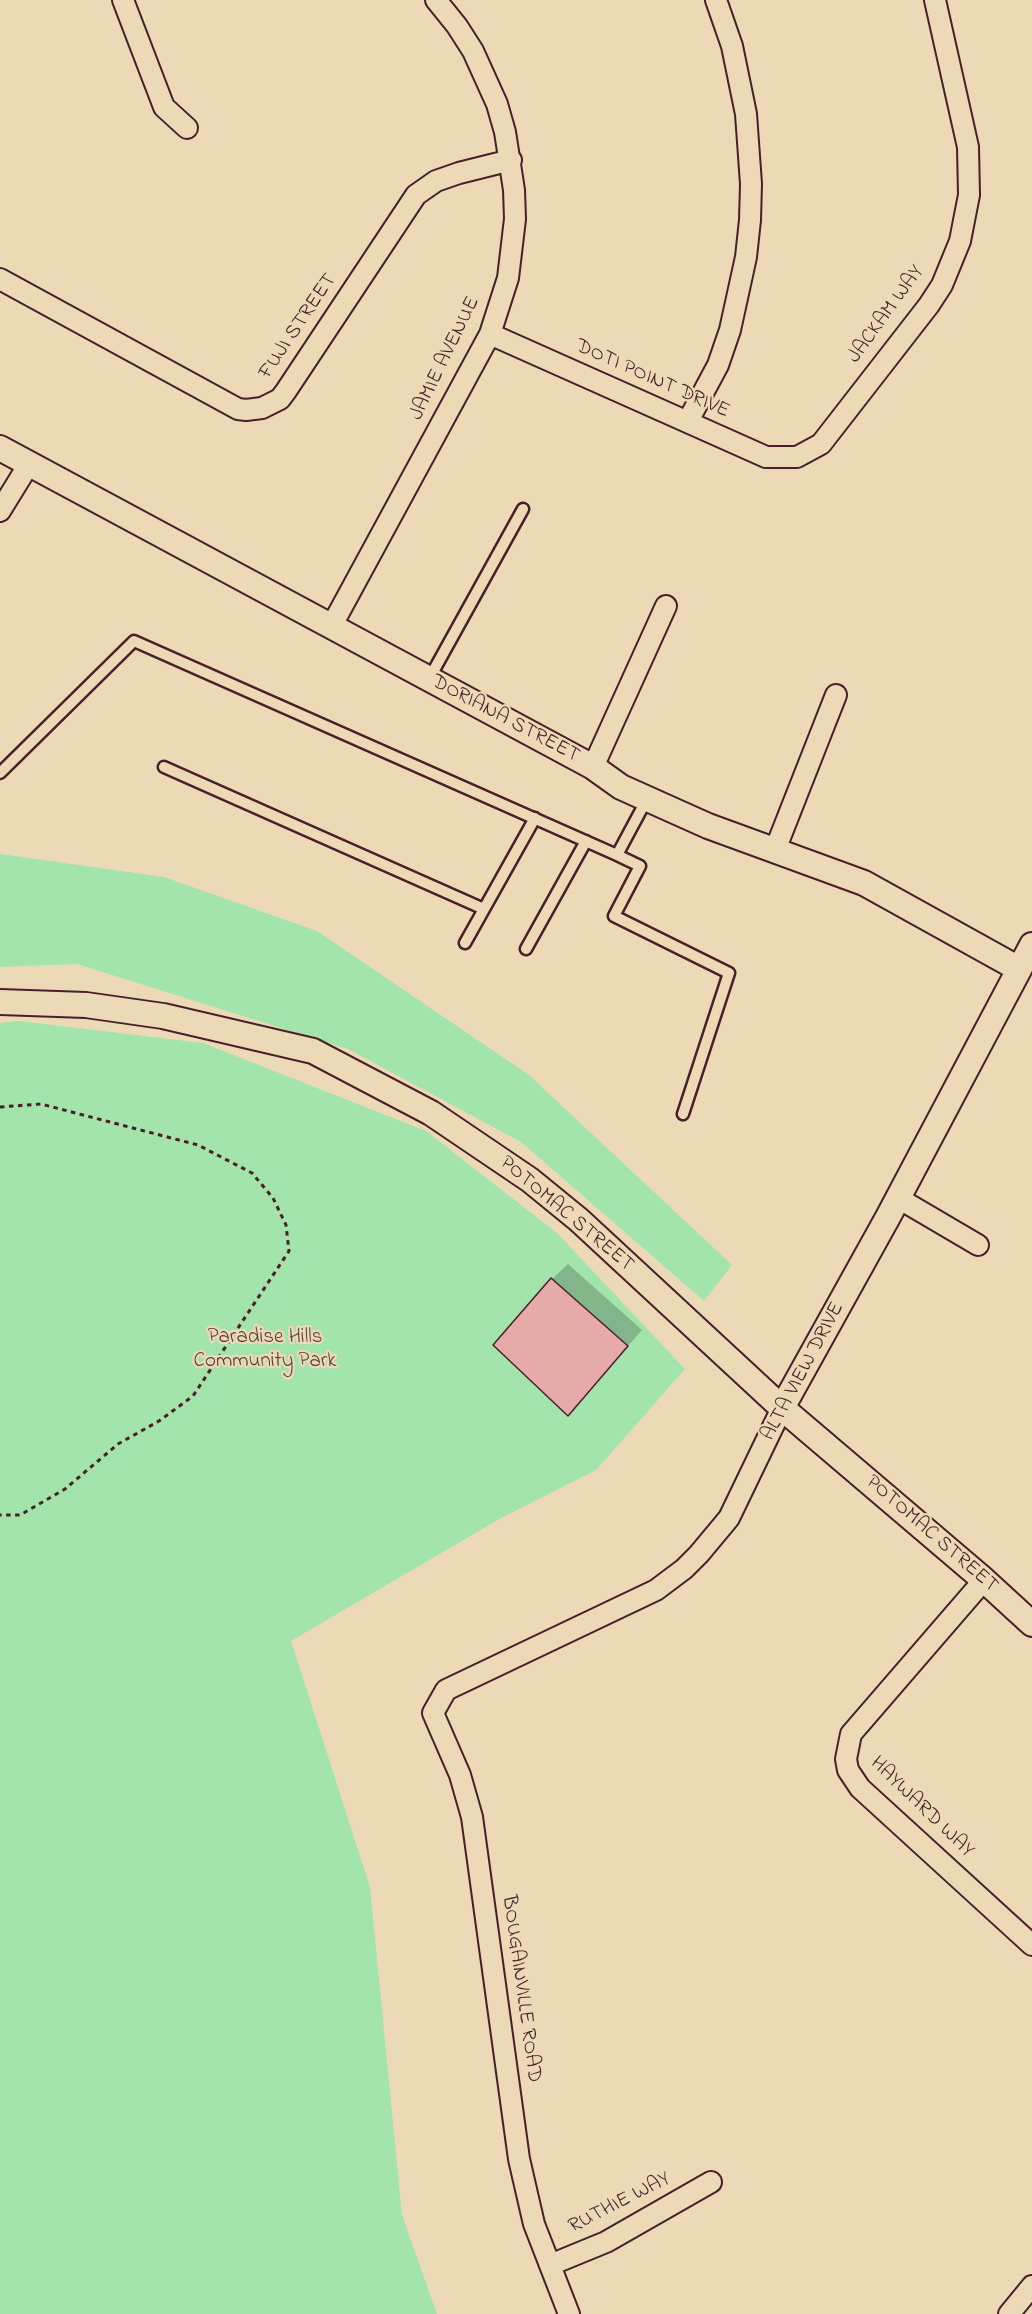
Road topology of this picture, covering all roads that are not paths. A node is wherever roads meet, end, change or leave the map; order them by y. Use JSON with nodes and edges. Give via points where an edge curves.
{"nodes":[{"id":1,"x":123,"y":0,"type":"edge"},
{"id":2,"x":436,"y":0,"type":"edge"},
{"id":3,"x":716,"y":0,"type":"edge"},
{"id":4,"x":935,"y":0,"type":"edge"},
{"id":5,"x":187,"y":128,"type":"dead end"},
{"id":6,"x":511,"y":160,"type":"junction"},
{"id":7,"x":0,"y":279,"type":"edge"},
{"id":8,"x":490,"y":334,"type":"junction"},
{"id":9,"x":688,"y":422,"type":"junction"},
{"id":10,"x":0,"y":448,"type":"edge"},
{"id":11,"x":797,"y":457,"type":"joint"},
{"id":12,"x":29,"y":464,"type":"junction"},
{"id":13,"x":523,"y":509,"type":"dead end"},
{"id":14,"x":0,"y":511,"type":"edge"},
{"id":15,"x":666,"y":606,"type":"dead end"},
{"id":16,"x":331,"y":627,"type":"junction"},
{"id":17,"x":429,"y":679,"type":"junction"},
{"id":18,"x":836,"y":694,"type":"dead end"},
{"id":19,"x":164,"y":767,"type":"dead end"},
{"id":20,"x":593,"y":767,"type":"junction"},
{"id":21,"x":0,"y":773,"type":"edge"},
{"id":22,"x":647,"y":799,"type":"junction"},
{"id":23,"x":535,"y":818,"type":"junction"},
{"id":24,"x":586,"y":841,"type":"junction"},
{"id":25,"x":775,"y":850,"type":"junction"},
{"id":26,"x":617,"y":855,"type":"junction"},
{"id":27,"x":484,"y":909,"type":"junction"},
{"id":28,"x":465,"y":943,"type":"dead end"},
{"id":29,"x":1032,"y":945,"type":"edge"},
{"id":30,"x":526,"y":949,"type":"dead end"},
{"id":31,"x":1019,"y":969,"type":"junction"},
{"id":32,"x":0,"y":1002,"type":"edge"},
{"id":33,"x":683,"y":1114,"type":"dead end"},
{"id":34,"x":898,"y":1198,"type":"junction"},
{"id":35,"x":978,"y":1245,"type":"dead end"},
{"id":36,"x":782,"y":1408,"type":"junction"},
{"id":37,"x":984,"y":1580,"type":"junction"},
{"id":38,"x":1032,"y":1624,"type":"edge"},
{"id":39,"x":460,"y":1683,"type":"joint"},
{"id":40,"x":1032,"y":1945,"type":"edge"},
{"id":41,"x":711,"y":2182,"type":"dead end"},
{"id":42,"x":550,"y":2265,"type":"junction"},
{"id":43,"x":1032,"y":2286,"type":"edge"},
{"id":44,"x":569,"y":2314,"type":"edge"},
{"id":45,"x":1009,"y":2314,"type":"edge"}],
"edges":[{"from":1,"to":5,"type":"street","via":[[164,107]]},
{"from":2,"to":6,"type":"street","name":"JAMIE AVENUE","via":[[457,26],[486,77],[500,113]]},
{"from":3,"to":9,"type":"street","via":[[732,46],[746,114],[750,219],[730,330],[718,365]]},
{"from":4,"to":11,"type":"street","name":"JACKAM WAY","via":[[968,147],[969,195],[960,241],[942,285],[929,304],[820,444]]},
{"from":6,"to":7,"type":"street","name":"FUJI STREET","via":[[459,172],[416,195],[286,391],[280,399],[262,408],[238,409]]},
{"from":6,"to":8,"type":"street","name":"JAMIE AVENUE","via":[[515,200],[512,249],[508,278]]},
{"from":8,"to":9,"type":"street","name":"DOTI POINT DRIVE"},
{"from":8,"to":16,"type":"street","name":"JAMIE AVENUE"},
{"from":9,"to":11,"type":"street","name":"DOTI POINT DRIVE","via":[[766,457]]},
{"from":10,"to":12,"type":"street","name":"DORIANA STREET"},
{"from":12,"to":14,"type":"street"},
{"from":12,"to":16,"type":"street","name":"DORIANA STREET"},
{"from":13,"to":17,"type":"lane"},
{"from":15,"to":20,"type":"street"},
{"from":16,"to":17,"type":"street","name":"DORIANA STREET"},
{"from":17,"to":20,"type":"street","name":"DORIANA STREET"},
{"from":18,"to":25,"type":"street"},
{"from":19,"to":27,"type":"lane"},
{"from":20,"to":22,"type":"street","name":"DORIANA STREET"},
{"from":21,"to":23,"type":"lane","via":[[134,641]]},
{"from":22,"to":25,"type":"street","name":"DORIANA STREET"},
{"from":22,"to":26,"type":"lane"},
{"from":23,"to":24,"type":"lane"},
{"from":23,"to":27,"type":"lane"},
{"from":24,"to":26,"type":"lane"},
{"from":24,"to":30,"type":"lane"},
{"from":25,"to":31,"type":"street","name":"DORIANA STREET","via":[[864,883]]},
{"from":26,"to":33,"type":"lane","via":[[640,866],[614,916],[729,973]]},
{"from":27,"to":28,"type":"lane"},
{"from":29,"to":31,"type":"street","name":"ALTA VIEW DRIVE"},
{"from":31,"to":34,"type":"street","name":"ALTA VIEW DRIVE"},
{"from":32,"to":36,"type":"street","name":"POTOMAC STREET","via":[[86,1005],[163,1016],[323,1056],[431,1113],[530,1180]]},
{"from":34,"to":35,"type":"street"},
{"from":34,"to":36,"type":"street","name":"ALTA VIEW DRIVE"},
{"from":36,"to":37,"type":"street","name":"POTOMAC STREET"},
{"from":36,"to":39,"type":"street","name":"ALTA VIEW DRIVE","via":[[729,1518],[673,1578],[656,1590]]},
{"from":37,"to":38,"type":"street","name":"POTOMAC STREET"},
{"from":37,"to":40,"type":"street","name":"HAYWARD WAY","via":[[851,1734],[846,1759],[860,1788]]},
{"from":39,"to":42,"type":"street","name":"BOUGAINVILLE ROAD","via":[[446,1690],[433,1713],[460,1775],[472,1817],[519,2159],[534,2224]]},
{"from":41,"to":42,"type":"street","name":"RUTHIE WAY","via":[[606,2242]]},
{"from":42,"to":44,"type":"street","name":"BOUGAINVILLE ROAD"},
{"from":43,"to":45,"type":"street"}]}
